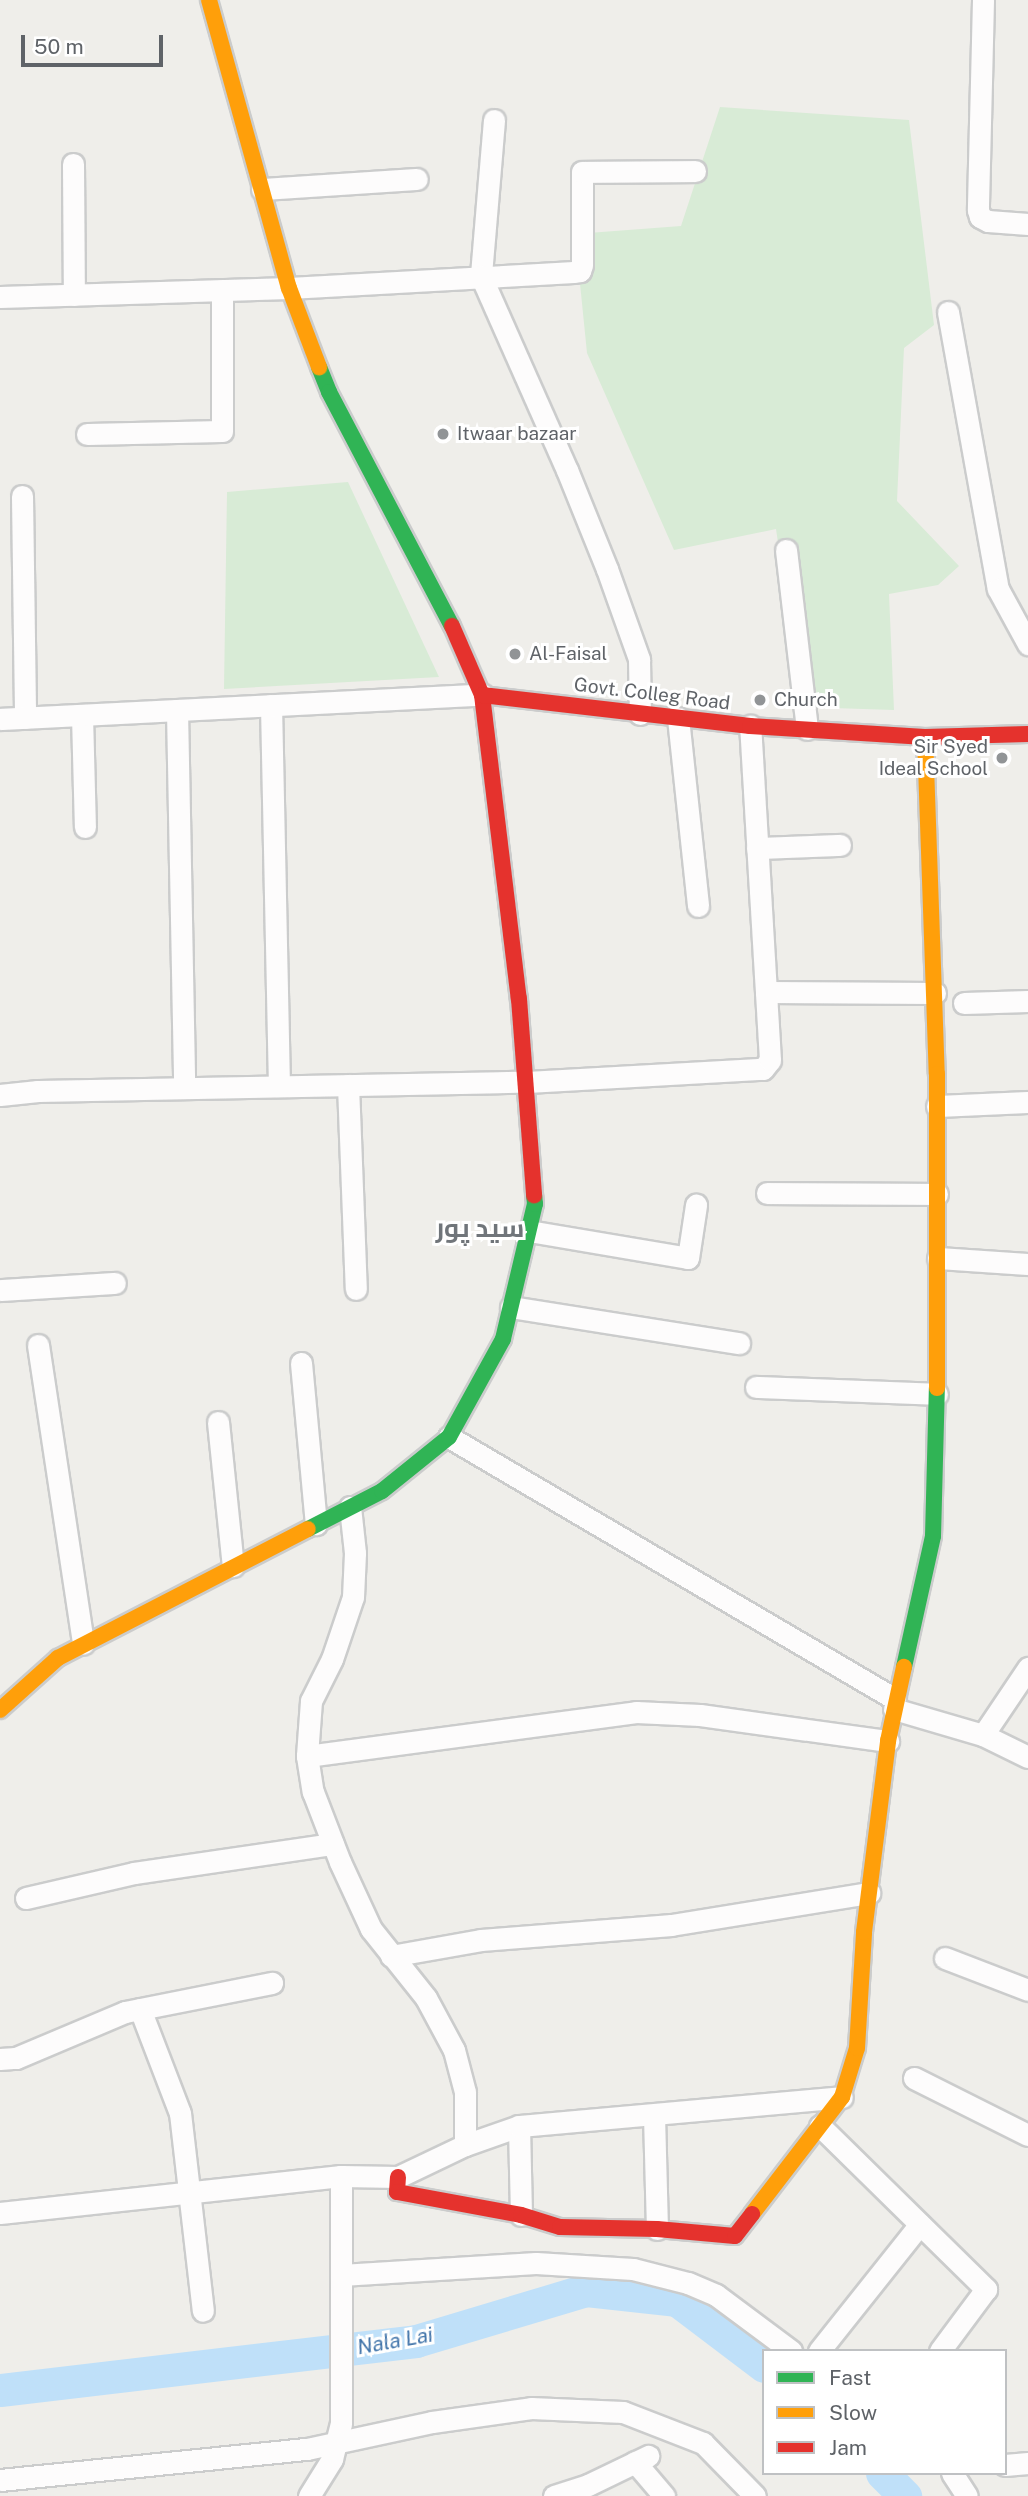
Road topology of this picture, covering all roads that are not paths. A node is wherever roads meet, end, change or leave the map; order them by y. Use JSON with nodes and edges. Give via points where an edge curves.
{"nodes":[{"id":1,"x":209,"y":0,"type":"edge"},
{"id":2,"x":983,"y":0,"type":"edge"},
{"id":3,"x":494,"y":120,"type":"dead end"},
{"id":4,"x":73,"y":164,"type":"dead end"},
{"id":5,"x":695,"y":171,"type":"dead end"},
{"id":6,"x":417,"y":179,"type":"dead end"},
{"id":7,"x":262,"y":189,"type":"junction"},
{"id":8,"x":1028,"y":224,"type":"edge"},
{"id":9,"x":481,"y":276,"type":"junction"},
{"id":10,"x":289,"y":288,"type":"junction"},
{"id":11,"x":222,"y":290,"type":"junction"},
{"id":12,"x":74,"y":295,"type":"junction"},
{"id":13,"x":0,"y":297,"type":"edge"},
{"id":14,"x":948,"y":312,"type":"dead end"},
{"id":15,"x":87,"y":434,"type":"dead end"},
{"id":16,"x":22,"y":496,"type":"dead end"},
{"id":17,"x":786,"y":550,"type":"dead end"},
{"id":18,"x":1028,"y":644,"type":"edge"},
{"id":19,"x":482,"y":695,"type":"junction"},
{"id":20,"x":271,"y":705,"type":"junction"},
{"id":21,"x":177,"y":710,"type":"junction"},
{"id":22,"x":640,"y":714,"type":"junction"},
{"id":23,"x":82,"y":715,"type":"junction"},
{"id":24,"x":25,"y":718,"type":"junction"},
{"id":25,"x":678,"y":718,"type":"junction"},
{"id":26,"x":0,"y":719,"type":"edge"},
{"id":27,"x":750,"y":726,"type":"junction"},
{"id":28,"x":807,"y":729,"type":"junction"},
{"id":29,"x":1028,"y":734,"type":"edge"},
{"id":30,"x":925,"y":737,"type":"junction"},
{"id":31,"x":85,"y":827,"type":"dead end"},
{"id":32,"x":840,"y":845,"type":"dead end"},
{"id":33,"x":757,"y":848,"type":"junction"},
{"id":34,"x":698,"y":906,"type":"dead end"},
{"id":35,"x":766,"y":992,"type":"junction"},
{"id":36,"x":935,"y":993,"type":"junction"},
{"id":37,"x":1028,"y":1001,"type":"edge"},
{"id":38,"x":964,"y":1003,"type":"dead end"},
{"id":39,"x":527,"y":1082,"type":"junction"},
{"id":40,"x":348,"y":1085,"type":"junction"},
{"id":41,"x":279,"y":1086,"type":"junction"},
{"id":42,"x":184,"y":1088,"type":"junction"},
{"id":43,"x":0,"y":1094,"type":"edge"},
{"id":44,"x":1028,"y":1102,"type":"edge"},
{"id":45,"x":937,"y":1107,"type":"junction"},
{"id":46,"x":767,"y":1193,"type":"dead end"},
{"id":47,"x":937,"y":1194,"type":"junction"},
{"id":48,"x":696,"y":1205,"type":"dead end"},
{"id":49,"x":529,"y":1231,"type":"junction"},
{"id":50,"x":938,"y":1258,"type":"junction"},
{"id":51,"x":1028,"y":1264,"type":"edge"},
{"id":52,"x":115,"y":1283,"type":"dead end"},
{"id":53,"x":356,"y":1289,"type":"dead end"},
{"id":54,"x":0,"y":1290,"type":"edge"},
{"id":55,"x":511,"y":1307,"type":"junction"},
{"id":56,"x":739,"y":1343,"type":"dead end"},
{"id":57,"x":38,"y":1345,"type":"dead end"},
{"id":58,"x":301,"y":1363,"type":"dead end"},
{"id":59,"x":756,"y":1387,"type":"dead end"},
{"id":60,"x":937,"y":1394,"type":"junction"},
{"id":61,"x":218,"y":1422,"type":"dead end"},
{"id":62,"x":449,"y":1437,"type":"junction"},
{"id":63,"x":350,"y":1507,"type":"junction"},
{"id":64,"x":316,"y":1524,"type":"junction"},
{"id":65,"x":233,"y":1566,"type":"junction"},
{"id":66,"x":83,"y":1644,"type":"junction"},
{"id":67,"x":1028,"y":1668,"type":"edge"},
{"id":68,"x":895,"y":1704,"type":"junction"},
{"id":69,"x":0,"y":1710,"type":"edge"},
{"id":70,"x":983,"y":1735,"type":"junction"},
{"id":71,"x":888,"y":1741,"type":"junction"},
{"id":72,"x":307,"y":1756,"type":"junction"},
{"id":73,"x":1028,"y":1757,"type":"edge"},
{"id":74,"x":333,"y":1844,"type":"junction"},
{"id":75,"x":869,"y":1893,"type":"junction"},
{"id":76,"x":26,"y":1898,"type":"dead end"},
{"id":77,"x":391,"y":1956,"type":"junction"},
{"id":78,"x":945,"y":1958,"type":"dead end"},
{"id":79,"x":272,"y":1983,"type":"dead end"},
{"id":80,"x":1028,"y":1990,"type":"edge"},
{"id":81,"x":140,"y":2009,"type":"junction"},
{"id":82,"x":0,"y":2059,"type":"edge"},
{"id":83,"x":914,"y":2078,"type":"dead end"},
{"id":84,"x":842,"y":2097,"type":"junction"},
{"id":85,"x":654,"y":2115,"type":"junction"},
{"id":86,"x":519,"y":2126,"type":"junction"},
{"id":87,"x":820,"y":2126,"type":"junction"},
{"id":88,"x":1028,"y":2136,"type":"edge"},
{"id":89,"x":465,"y":2145,"type":"junction"},
{"id":90,"x":341,"y":2175,"type":"junction"},
{"id":91,"x":398,"y":2177,"type":"junction"},
{"id":92,"x":189,"y":2193,"type":"junction"},
{"id":93,"x":0,"y":2213,"type":"edge"},
{"id":94,"x":521,"y":2215,"type":"junction"},
{"id":95,"x":920,"y":2224,"type":"junction"},
{"id":96,"x":657,"y":2229,"type":"junction"},
{"id":97,"x":341,"y":2275,"type":"junction"},
{"id":98,"x":203,"y":2311,"type":"dead end"},
{"id":99,"x":788,"y":2349,"type":"edge"},
{"id":100,"x":821,"y":2349,"type":"edge"},
{"id":101,"x":941,"y":2349,"type":"edge"},
{"id":102,"x":338,"y":2434,"type":"junction"},
{"id":103,"x":1028,"y":2463,"type":"edge"},
{"id":104,"x":1007,"y":2465,"type":"edge"},
{"id":105,"x":953,"y":2475,"type":"edge"},
{"id":106,"x":0,"y":2480,"type":"edge"},
{"id":107,"x":309,"y":2496,"type":"edge"},
{"id":108,"x":554,"y":2496,"type":"edge"},
{"id":109,"x":664,"y":2496,"type":"edge"},
{"id":110,"x":755,"y":2496,"type":"edge"},
{"id":111,"x":967,"y":2496,"type":"edge"}],
"edges":[{"from":1,"to":7,"type":"street"},
{"from":2,"to":8,"type":"street","via":[[978,210],[988,222]]},
{"from":3,"to":9,"type":"street"},
{"from":4,"to":12,"type":"street"},
{"from":5,"to":9,"type":"street","via":[[586,170],[580,176],[580,271]]},
{"from":6,"to":7,"type":"street"},
{"from":7,"to":10,"type":"street"},
{"from":9,"to":10,"type":"street"},
{"from":9,"to":22,"type":"street","via":[[567,470],[639,659]]},
{"from":10,"to":11,"type":"street"},
{"from":10,"to":19,"type":"street","via":[[329,392],[439,597]]},
{"from":11,"to":12,"type":"street"},
{"from":11,"to":15,"type":"street","via":[[222,431]]},
{"from":12,"to":13,"type":"street"},
{"from":14,"to":18,"type":"street","via":[[998,589]]},
{"from":16,"to":24,"type":"street"},
{"from":17,"to":28,"type":"street"},
{"from":19,"to":20,"type":"street"},
{"from":19,"to":22,"type":"street","name":"Govt. Colleg Road"},
{"from":19,"to":39,"type":"street"},
{"from":20,"to":21,"type":"street"},
{"from":20,"to":41,"type":"street"},
{"from":21,"to":23,"type":"street"},
{"from":21,"to":42,"type":"street"},
{"from":22,"to":25,"type":"street","name":"Govt. Colleg Road"},
{"from":23,"to":24,"type":"street"},
{"from":23,"to":31,"type":"street"},
{"from":24,"to":26,"type":"street"},
{"from":25,"to":27,"type":"street","name":"Govt. Colleg Road"},
{"from":25,"to":34,"type":"street"},
{"from":27,"to":28,"type":"street","name":"Govt. Colleg Road"},
{"from":27,"to":33,"type":"street"},
{"from":28,"to":30,"type":"street","name":"Govt. Colleg Road"},
{"from":29,"to":30,"type":"street","name":"Govt. Colleg Road"},
{"from":30,"to":36,"type":"street"},
{"from":32,"to":33,"type":"street"},
{"from":33,"to":35,"type":"street"},
{"from":35,"to":36,"type":"street"},
{"from":35,"to":39,"type":"street","via":[[770,1060],[763,1069]]},
{"from":36,"to":45,"type":"street"},
{"from":37,"to":38,"type":"street"},
{"from":39,"to":40,"type":"street"},
{"from":39,"to":49,"type":"street","via":[[535,1204]]},
{"from":40,"to":41,"type":"street"},
{"from":40,"to":53,"type":"street"},
{"from":41,"to":42,"type":"street"},
{"from":42,"to":43,"type":"street"},
{"from":44,"to":45,"type":"street"},
{"from":45,"to":47,"type":"street"},
{"from":46,"to":47,"type":"street"},
{"from":47,"to":50,"type":"street"},
{"from":48,"to":49,"type":"street","via":[[688,1258]]},
{"from":49,"to":55,"type":"street"},
{"from":50,"to":51,"type":"street"},
{"from":50,"to":60,"type":"street"},
{"from":52,"to":54,"type":"street"},
{"from":55,"to":56,"type":"street"},
{"from":55,"to":62,"type":"street","via":[[503,1339]]},
{"from":57,"to":66,"type":"street"},
{"from":58,"to":64,"type":"street"},
{"from":59,"to":60,"type":"street"},
{"from":60,"to":68,"type":"street","via":[[933,1536]]},
{"from":61,"to":65,"type":"street"},
{"from":62,"to":63,"type":"street","via":[[382,1491]]},
{"from":62,"to":68,"type":"street"},
{"from":63,"to":64,"type":"street"},
{"from":63,"to":72,"type":"street","via":[[355,1553],[352,1597],[332,1659],[311,1701]]},
{"from":64,"to":65,"type":"street"},
{"from":65,"to":66,"type":"street"},
{"from":66,"to":69,"type":"street","via":[[58,1658]]},
{"from":67,"to":70,"type":"street"},
{"from":68,"to":70,"type":"street"},
{"from":68,"to":71,"type":"street"},
{"from":70,"to":73,"type":"street"},
{"from":71,"to":72,"type":"street","via":[[700,1715],[636,1712]]},
{"from":71,"to":75,"type":"street"},
{"from":72,"to":74,"type":"street","via":[[313,1792]]},
{"from":74,"to":76,"type":"street","via":[[134,1873]]},
{"from":74,"to":77,"type":"street","via":[[371,1929]]},
{"from":75,"to":77,"type":"street","via":[[671,1925],[481,1940]]},
{"from":75,"to":84,"type":"street","via":[[857,2048]]},
{"from":77,"to":89,"type":"street","via":[[425,1998],[454,2050],[465,2092]]},
{"from":78,"to":80,"type":"street"},
{"from":79,"to":81,"type":"street"},
{"from":81,"to":82,"type":"street","via":[[16,2058]]},
{"from":81,"to":92,"type":"street","via":[[180,2113]]},
{"from":83,"to":88,"type":"street"},
{"from":84,"to":85,"type":"street"},
{"from":84,"to":87,"type":"street"},
{"from":85,"to":86,"type":"street"},
{"from":85,"to":96,"type":"street"},
{"from":86,"to":89,"type":"street"},
{"from":86,"to":94,"type":"street"},
{"from":87,"to":95,"type":"street"},
{"from":87,"to":96,"type":"street","via":[[735,2236]]},
{"from":89,"to":91,"type":"street"},
{"from":90,"to":91,"type":"street"},
{"from":90,"to":92,"type":"street"},
{"from":90,"to":97,"type":"street"},
{"from":91,"to":94,"type":"street","via":[[397,2192]]},
{"from":92,"to":93,"type":"street"},
{"from":92,"to":98,"type":"street"},
{"from":94,"to":96,"type":"street","via":[[560,2227]]},
{"from":95,"to":100,"type":"street"},
{"from":95,"to":101,"type":"street","via":[[986,2289]]},
{"from":97,"to":99,"type":"street","via":[[536,2263],[633,2269],[716,2295]]},
{"from":97,"to":102,"type":"street"},
{"from":102,"to":106,"type":"street","via":[[307,2449]]},
{"from":102,"to":107,"type":"street","via":[[332,2459]]},
{"from":102,"to":110,"type":"street","via":[[531,2408],[622,2412],[703,2443]]},
{"from":103,"to":104,"type":"street"},
{"from":105,"to":111,"type":"street"},
{"from":108,"to":109,"type":"street","via":[[589,2485],[641,2459]]}]}
